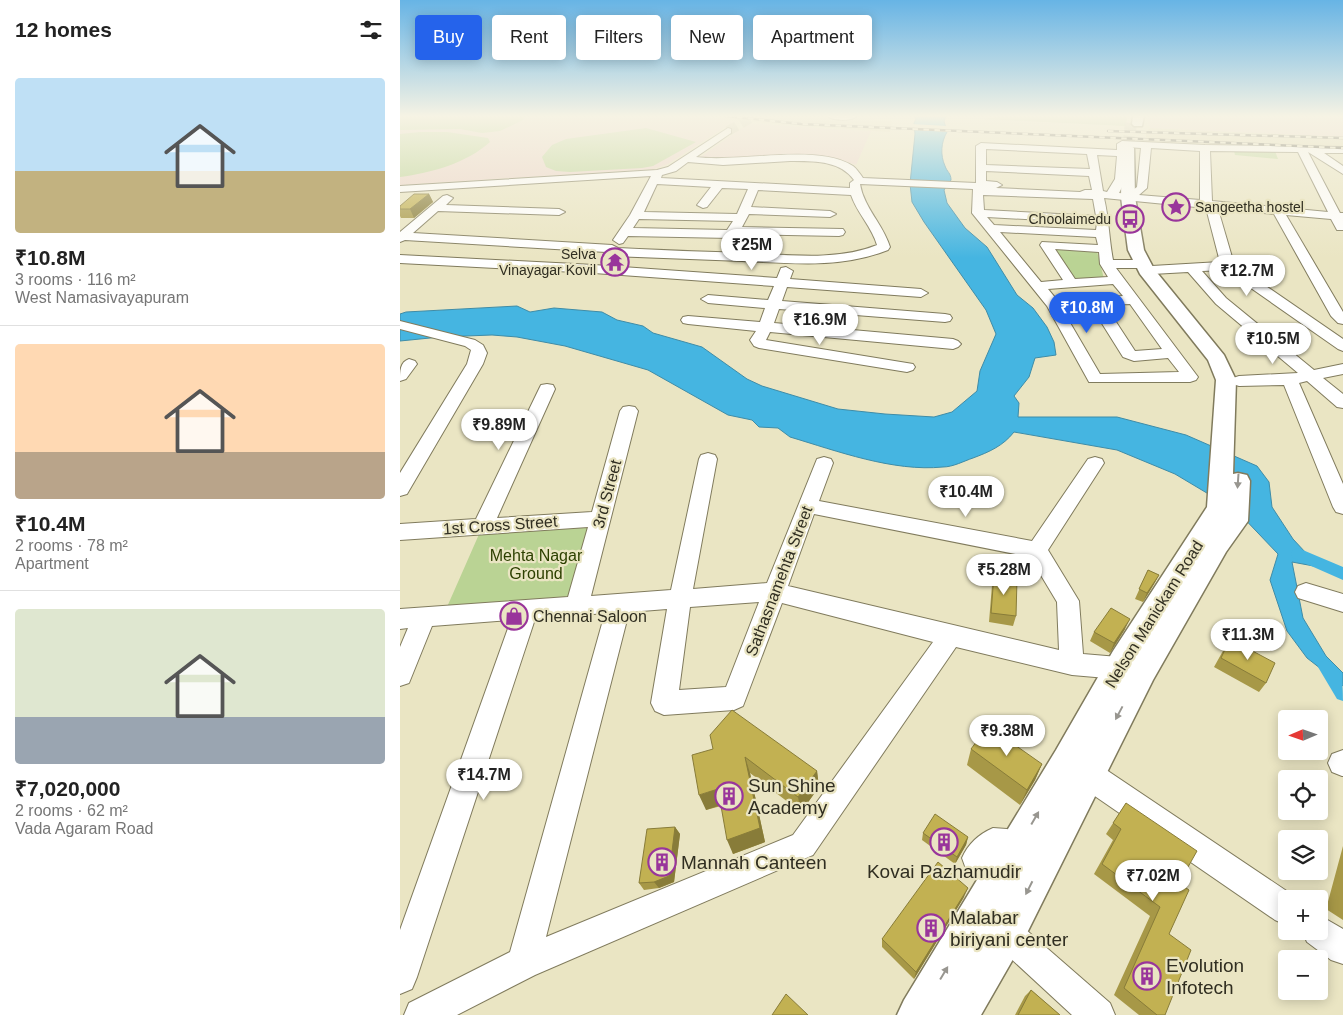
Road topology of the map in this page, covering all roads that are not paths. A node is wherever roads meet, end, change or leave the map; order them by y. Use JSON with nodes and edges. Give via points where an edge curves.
{"nodes":[{"id":1,"x":672,"y":163,"type":"edge"},
{"id":2,"x":680,"y":163,"type":"edge"},
{"id":3,"x":714,"y":163,"type":"edge"},
{"id":4,"x":729,"y":163,"type":"edge"},
{"id":5,"x":816,"y":163,"type":"edge"},
{"id":6,"x":980,"y":163,"type":"edge"},
{"id":7,"x":1008,"y":163,"type":"edge"},
{"id":8,"x":1062,"y":163,"type":"edge"},
{"id":9,"x":1100,"y":163,"type":"edge"},
{"id":10,"x":1114,"y":163,"type":"tunnel mouth"},
{"id":11,"x":1114,"y":163,"type":"tunnel mouth"},
{"id":12,"x":1119,"y":163,"type":"tunnel mouth"},
{"id":13,"x":1206,"y":163,"type":"edge"},
{"id":14,"x":1312,"y":163,"type":"edge"},
{"id":15,"x":1329,"y":163,"type":"edge"},
{"id":16,"x":980,"y":168,"type":"junction"},
{"id":17,"x":672,"y":169,"type":"junction"},
{"id":18,"x":1008,"y":169,"type":"junction"},
{"id":19,"x":1031,"y":170,"type":"junction"},
{"id":20,"x":1343,"y":171,"type":"edge"},
{"id":21,"x":1064,"y":172,"type":"junction"},
{"id":22,"x":728,"y":173,"type":"dead end"},
{"id":23,"x":654,"y":174,"type":"junction"},
{"id":24,"x":795,"y":178,"type":"dead end"},
{"id":25,"x":536,"y":179,"type":"junction"},
{"id":26,"x":855,"y":184,"type":"junction"},
{"id":27,"x":719,"y":185,"type":"junction"},
{"id":28,"x":459,"y":186,"type":"junction"},
{"id":29,"x":754,"y":187,"type":"junction"},
{"id":30,"x":400,"y":189,"type":"edge"},
{"id":31,"x":1010,"y":189,"type":"junction"},
{"id":32,"x":1036,"y":190,"type":"junction"},
{"id":33,"x":1068,"y":192,"type":"junction"},
{"id":34,"x":529,"y":194,"type":"dead end"},
{"id":35,"x":1115,"y":195,"type":"junction"},
{"id":36,"x":703,"y":205,"type":"dead end"},
{"id":37,"x":1208,"y":205,"type":"junction"},
{"id":38,"x":438,"y":208,"type":"junction"},
{"id":39,"x":1278,"y":211,"type":"junction"},
{"id":40,"x":560,"y":212,"type":"dead end"},
{"id":41,"x":978,"y":213,"type":"junction"},
{"id":42,"x":742,"y":214,"type":"junction"},
{"id":43,"x":830,"y":214,"type":"dead end"},
{"id":44,"x":636,"y":215,"type":"junction"},
{"id":45,"x":1010,"y":215,"type":"junction"},
{"id":46,"x":1042,"y":216,"type":"junction"},
{"id":47,"x":1338,"y":217,"type":"edge"},
{"id":48,"x":1071,"y":218,"type":"junction"},
{"id":49,"x":1103,"y":220,"type":"junction"},
{"id":50,"x":416,"y":226,"type":"junction"},
{"id":51,"x":989,"y":228,"type":"junction"},
{"id":52,"x":511,"y":229,"type":"dead end"},
{"id":53,"x":1343,"y":230,"type":"edge"},
{"id":54,"x":626,"y":232,"type":"junction"},
{"id":55,"x":839,"y":232,"type":"dead end"},
{"id":56,"x":731,"y":233,"type":"junction"},
{"id":57,"x":1102,"y":234,"type":"junction"},
{"id":58,"x":402,"y":237,"type":"edge"},
{"id":59,"x":1104,"y":249,"type":"junction"},
{"id":60,"x":612,"y":250,"type":"junction"},
{"id":61,"x":677,"y":254,"type":"junction"},
{"id":62,"x":400,"y":258,"type":"edge"},
{"id":63,"x":790,"y":259,"type":"junction"},
{"id":64,"x":1108,"y":264,"type":"junction"},
{"id":65,"x":1228,"y":266,"type":"junction"},
{"id":66,"x":1147,"y":267,"type":"junction"},
{"id":67,"x":1192,"y":268,"type":"junction"},
{"id":68,"x":594,"y":269,"type":"junction"},
{"id":69,"x":665,"y":274,"type":"junction"},
{"id":70,"x":1117,"y":280,"type":"junction"},
{"id":71,"x":781,"y":283,"type":"junction"},
{"id":72,"x":1072,"y":284,"type":"junction"},
{"id":73,"x":1038,"y":286,"type":"junction"},
{"id":74,"x":921,"y":293,"type":"dead end"},
{"id":75,"x":708,"y":299,"type":"dead end"},
{"id":76,"x":1134,"y":299,"type":"junction"},
{"id":77,"x":774,"y":303,"type":"junction"},
{"id":78,"x":1096,"y":303,"type":"junction"},
{"id":79,"x":1053,"y":305,"type":"junction"},
{"id":80,"x":945,"y":318,"type":"dead end"},
{"id":81,"x":688,"y":320,"type":"dead end"},
{"id":82,"x":1343,"y":320,"type":"edge"},
{"id":83,"x":400,"y":325,"type":"edge"},
{"id":84,"x":766,"y":325,"type":"junction"},
{"id":85,"x":953,"y":344,"type":"dead end"},
{"id":86,"x":1343,"y":346,"type":"edge"},
{"id":87,"x":1173,"y":354,"type":"junction"},
{"id":88,"x":907,"y":367,"type":"dead end"},
{"id":89,"x":1343,"y":369,"type":"edge"},
{"id":90,"x":1311,"y":375,"type":"junction"},
{"id":91,"x":1290,"y":380,"type":"junction"},
{"id":92,"x":1239,"y":381,"type":"junction"},
{"id":93,"x":547,"y":389,"type":"dead end"},
{"id":94,"x":1343,"y":403,"type":"edge"},
{"id":95,"x":629,"y":411,"type":"dead end"},
{"id":96,"x":1232,"y":441,"type":"junction"},
{"id":97,"x":708,"y":459,"type":"dead end"},
{"id":98,"x":824,"y":463,"type":"dead end"},
{"id":99,"x":1095,"y":463,"type":"dead end"},
{"id":100,"x":400,"y":489,"type":"edge"},
{"id":101,"x":808,"y":506,"type":"junction"},
{"id":102,"x":1343,"y":507,"type":"edge"},
{"id":103,"x":600,"y":519,"type":"junction"},
{"id":104,"x":483,"y":526,"type":"junction"},
{"id":105,"x":400,"y":532,"type":"edge"},
{"id":106,"x":1037,"y":550,"type":"junction"},
{"id":107,"x":774,"y":592,"type":"junction"},
{"id":108,"x":1306,"y":592,"type":"dead end"},
{"id":109,"x":680,"y":600,"type":"junction"},
{"id":110,"x":1343,"y":603,"type":"edge"},
{"id":111,"x":619,"y":605,"type":"junction"},
{"id":112,"x":577,"y":607,"type":"junction"},
{"id":113,"x":526,"y":611,"type":"junction"},
{"id":114,"x":424,"y":618,"type":"junction"},
{"id":115,"x":400,"y":620,"type":"edge"},
{"id":116,"x":951,"y":636,"type":"junction"},
{"id":117,"x":1072,"y":664,"type":"junction"},
{"id":118,"x":1130,"y":669,"type":"junction"},
{"id":119,"x":400,"y":675,"type":"edge"},
{"id":120,"x":1078,"y":768,"type":"junction"},
{"id":121,"x":1017,"y":850,"type":"junction"},
{"id":122,"x":977,"y":858,"type":"dead end"},
{"id":123,"x":1278,"y":905,"type":"edge"},
{"id":124,"x":1006,"y":933,"type":"junction"},
{"id":125,"x":1328,"y":938,"type":"edge"},
{"id":126,"x":1343,"y":948,"type":"edge"},
{"id":127,"x":523,"y":963,"type":"junction"},
{"id":128,"x":400,"y":977,"type":"edge"},
{"id":129,"x":421,"y":1015,"type":"edge"},
{"id":130,"x":920,"y":1015,"type":"edge"},
{"id":131,"x":957,"y":1015,"type":"edge"},
{"id":132,"x":1098,"y":1015,"type":"edge"}],
"edges":[{"from":1,"to":23,"type":"street"},
{"from":2,"to":17,"type":"street"},
{"from":3,"to":4,"type":"street"},
{"from":5,"to":26,"type":"street","via":[[844,170]]},
{"from":6,"to":16,"type":"street"},
{"from":7,"to":18,"type":"street"},
{"from":8,"to":21,"type":"street"},
{"from":9,"to":21,"type":"street"},
{"from":10,"to":35,"type":"street"},
{"from":11,"to":35,"type":"street","via":[[1118,188]]},
{"from":12,"to":35,"type":"main road","name":"Nelson Manickam Road","via":[[1134,174]]},
{"from":13,"to":37,"type":"street"},
{"from":14,"to":47,"type":"street"},
{"from":15,"to":20,"type":"street"},
{"from":16,"to":18,"type":"street"},
{"from":16,"to":31,"type":"street","via":[[981,184]]},
{"from":17,"to":22,"type":"street"},
{"from":17,"to":23,"type":"street"},
{"from":18,"to":19,"type":"street"},
{"from":18,"to":31,"type":"street"},
{"from":19,"to":21,"type":"street"},
{"from":19,"to":32,"type":"street"},
{"from":21,"to":33,"type":"street"},
{"from":23,"to":25,"type":"street"},
{"from":23,"to":27,"type":"street"},
{"from":23,"to":44,"type":"street"},
{"from":24,"to":26,"type":"street"},
{"from":25,"to":28,"type":"street"},
{"from":25,"to":34,"type":"street"},
{"from":26,"to":29,"type":"street"},
{"from":26,"to":35,"type":"street"},
{"from":26,"to":63,"type":"street","via":[[858,204],[882,236],[884,246],[864,255],[843,259]]},
{"from":27,"to":29,"type":"street"},
{"from":27,"to":36,"type":"street"},
{"from":28,"to":30,"type":"street"},
{"from":28,"to":38,"type":"street"},
{"from":29,"to":42,"type":"street"},
{"from":31,"to":32,"type":"street"},
{"from":31,"to":41,"type":"street","via":[[977,191]]},
{"from":31,"to":45,"type":"street"},
{"from":32,"to":33,"type":"street"},
{"from":32,"to":46,"type":"street"},
{"from":33,"to":35,"type":"street"},
{"from":33,"to":48,"type":"street"},
{"from":35,"to":37,"type":"street"},
{"from":35,"to":49,"type":"street"},
{"from":35,"to":66,"type":"main road","name":"Nelson Manickam Road","via":[[1147,251]]},
{"from":37,"to":39,"type":"street"},
{"from":37,"to":65,"type":"street"},
{"from":38,"to":40,"type":"street"},
{"from":38,"to":50,"type":"street"},
{"from":39,"to":47,"type":"street"},
{"from":39,"to":82,"type":"street"},
{"from":41,"to":45,"type":"street"},
{"from":41,"to":51,"type":"street"},
{"from":42,"to":43,"type":"street"},
{"from":42,"to":44,"type":"street"},
{"from":42,"to":56,"type":"street"},
{"from":44,"to":54,"type":"street"},
{"from":45,"to":46,"type":"street"},
{"from":46,"to":48,"type":"street"},
{"from":47,"to":53,"type":"street"},
{"from":48,"to":49,"type":"street"},
{"from":49,"to":57,"type":"street"},
{"from":50,"to":52,"type":"street"},
{"from":50,"to":58,"type":"street"},
{"from":51,"to":57,"type":"street"},
{"from":51,"to":73,"type":"street"},
{"from":54,"to":56,"type":"street"},
{"from":54,"to":60,"type":"street"},
{"from":55,"to":56,"type":"street"},
{"from":57,"to":59,"type":"street"},
{"from":58,"to":60,"type":"street","via":[[475,239]]},
{"from":59,"to":64,"type":"street"},
{"from":59,"to":72,"type":"street","via":[[1046,245]]},
{"from":60,"to":61,"type":"street"},
{"from":60,"to":68,"type":"street"},
{"from":61,"to":63,"type":"street"},
{"from":61,"to":69,"type":"street"},
{"from":62,"to":68,"type":"street"},
{"from":63,"to":71,"type":"street"},
{"from":64,"to":66,"type":"street"},
{"from":64,"to":70,"type":"street"},
{"from":65,"to":67,"type":"street"},
{"from":65,"to":86,"type":"street"},
{"from":66,"to":67,"type":"street"},
{"from":66,"to":92,"type":"main road","name":"Nelson Manickam Road","via":[[1212,339]]},
{"from":66,"to":96,"type":"main road","name":"Nelson Manickam Road","via":[[1217,359],[1227,385],[1224,400]]},
{"from":67,"to":90,"type":"street","via":[[1219,299]]},
{"from":68,"to":69,"type":"street"},
{"from":69,"to":71,"type":"street"},
{"from":70,"to":72,"type":"street"},
{"from":70,"to":76,"type":"street"},
{"from":71,"to":74,"type":"street"},
{"from":71,"to":77,"type":"street"},
{"from":72,"to":73,"type":"street"},
{"from":73,"to":79,"type":"street"},
{"from":75,"to":77,"type":"street"},
{"from":76,"to":78,"type":"street"},
{"from":76,"to":87,"type":"street"},
{"from":77,"to":80,"type":"street"},
{"from":77,"to":84,"type":"street"},
{"from":78,"to":79,"type":"street"},
{"from":78,"to":87,"type":"street","via":[[1129,354]]},
{"from":79,"to":87,"type":"street","via":[[1095,379],[1190,377]]},
{"from":81,"to":84,"type":"street"},
{"from":83,"to":100,"type":"street","via":[[474,344],[479,351],[474,367]]},
{"from":84,"to":85,"type":"street"},
{"from":84,"to":88,"type":"street","via":[[759,343]]},
{"from":89,"to":90,"type":"street"},
{"from":90,"to":91,"type":"street"},
{"from":90,"to":94,"type":"street"},
{"from":91,"to":92,"type":"street"},
{"from":91,"to":102,"type":"street"},
{"from":92,"to":96,"type":"main road","name":"Nelson Manickam Road"},
{"from":93,"to":104,"type":"street"},
{"from":95,"to":103,"type":"street","name":"3rd Street"},
{"from":96,"to":118,"type":"main road","name":"Nelson Manickam Road","via":[[1227,515],[1216,544]]},
{"from":97,"to":109,"type":"street"},
{"from":98,"to":101,"type":"street","name":"Sathasnamehta Street"},
{"from":99,"to":106,"type":"street"},
{"from":101,"to":106,"type":"street"},
{"from":101,"to":107,"type":"street","name":"Sathasnamehta Street"},
{"from":103,"to":104,"type":"street","name":"1st Cross Street"},
{"from":103,"to":112,"type":"street","name":"3rd Street"},
{"from":104,"to":105,"type":"street","name":"1st Cross Street"},
{"from":106,"to":117,"type":"street","via":[[1068,601]]},
{"from":107,"to":109,"type":"street"},
{"from":107,"to":109,"type":"street","name":"Sathasnamehta Street","via":[[734,698],[664,703]]},
{"from":107,"to":116,"type":"street"},
{"from":108,"to":110,"type":"street"},
{"from":109,"to":111,"type":"street"},
{"from":111,"to":112,"type":"street"},
{"from":111,"to":127,"type":"street"},
{"from":112,"to":113,"type":"street"},
{"from":113,"to":114,"type":"street"},
{"from":113,"to":128,"type":"street"},
{"from":114,"to":115,"type":"street"},
{"from":114,"to":119,"type":"street"},
{"from":116,"to":117,"type":"street"},
{"from":116,"to":127,"type":"street","via":[[803,845]]},
{"from":117,"to":118,"type":"street"},
{"from":118,"to":120,"type":"main road","name":"Nelson Manickam Road"},
{"from":121,"to":120,"type":"main road","name":"Nelson Manickam Road","one_way":true},
{"from":120,"to":123,"type":"street"},
{"from":120,"to":124,"type":"main road","name":"Nelson Manickam Road","one_way":true},
{"from":121,"to":122,"type":"street","via":[[1007,844],[993,843]]},
{"from":130,"to":121,"type":"main road","name":"Nelson Manickam Road","one_way":true},
{"from":124,"to":131,"type":"main road","name":"Nelson Manickam Road"},
{"from":124,"to":132,"type":"street"},
{"from":125,"to":126,"type":"street"},
{"from":127,"to":129,"type":"street"}]}
